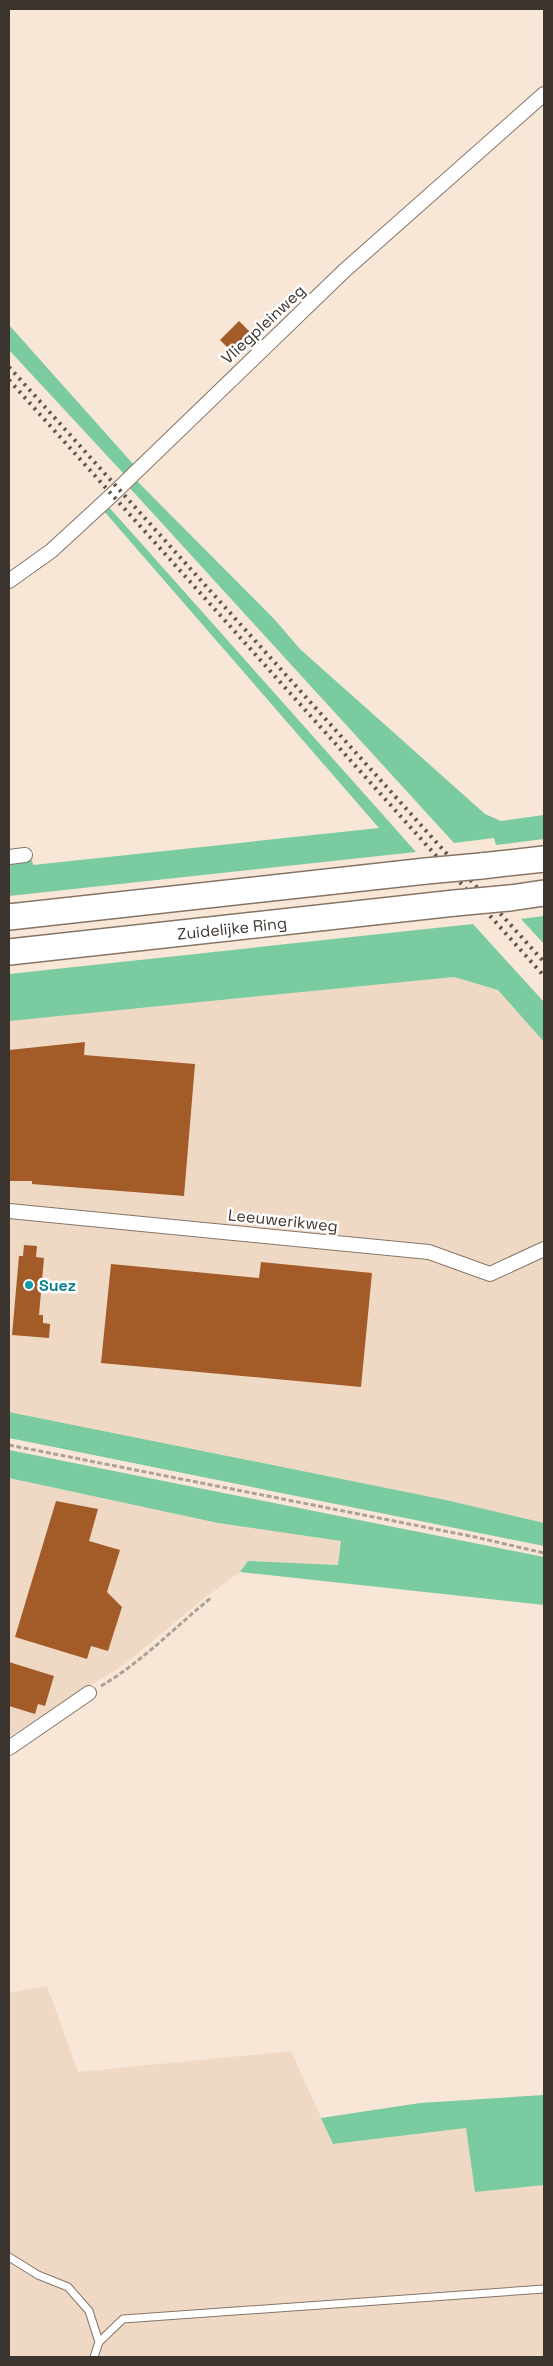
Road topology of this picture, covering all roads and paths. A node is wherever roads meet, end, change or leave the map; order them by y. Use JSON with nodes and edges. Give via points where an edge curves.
{"nodes":[{"id":1,"x":544,"y":94,"type":"edge"},
{"id":2,"x":9,"y":580,"type":"edge"},
{"id":3,"x":25,"y":855,"type":"dead end"},
{"id":4,"x":9,"y":857,"type":"edge"},
{"id":5,"x":544,"y":859,"type":"edge"},
{"id":6,"x":544,"y":893,"type":"edge"},
{"id":7,"x":9,"y":917,"type":"edge"},
{"id":8,"x":9,"y":952,"type":"edge"},
{"id":9,"x":9,"y":1211,"type":"edge"},
{"id":10,"x":544,"y":1248,"type":"edge"},
{"id":11,"x":9,"y":1445,"type":"edge"},
{"id":12,"x":544,"y":1553,"type":"edge"},
{"id":13,"x":212,"y":1597,"type":"dead end"},
{"id":14,"x":89,"y":1693,"type":"joint"},
{"id":15,"x":9,"y":1748,"type":"edge"},
{"id":16,"x":9,"y":2257,"type":"edge"},
{"id":17,"x":544,"y":2289,"type":"edge"},
{"id":18,"x":99,"y":2342,"type":"junction"},
{"id":19,"x":94,"y":2357,"type":"edge"}],
"edges":[{"from":1,"to":2,"type":"street","name":"Vliegpleinweg","via":[[344,271],[58,545]]},
{"from":3,"to":4,"type":"street"},
{"from":5,"to":7,"type":"highway","bridge":true},
{"from":6,"to":8,"type":"highway","name":"Zuidelijke Ring","bridge":true},
{"from":9,"to":10,"type":"street","name":"Leeuwerikweg","via":[[429,1252],[490,1274]]},
{"from":11,"to":12,"type":"path"},
{"from":13,"to":14,"type":"path","via":[[150,1652]]},
{"from":14,"to":15,"type":"street"},
{"from":16,"to":18,"type":"lane","via":[[38,2275],[68,2287],[89,2311]]},
{"from":17,"to":18,"type":"lane","via":[[123,2319]]},
{"from":18,"to":19,"type":"lane"}]}
